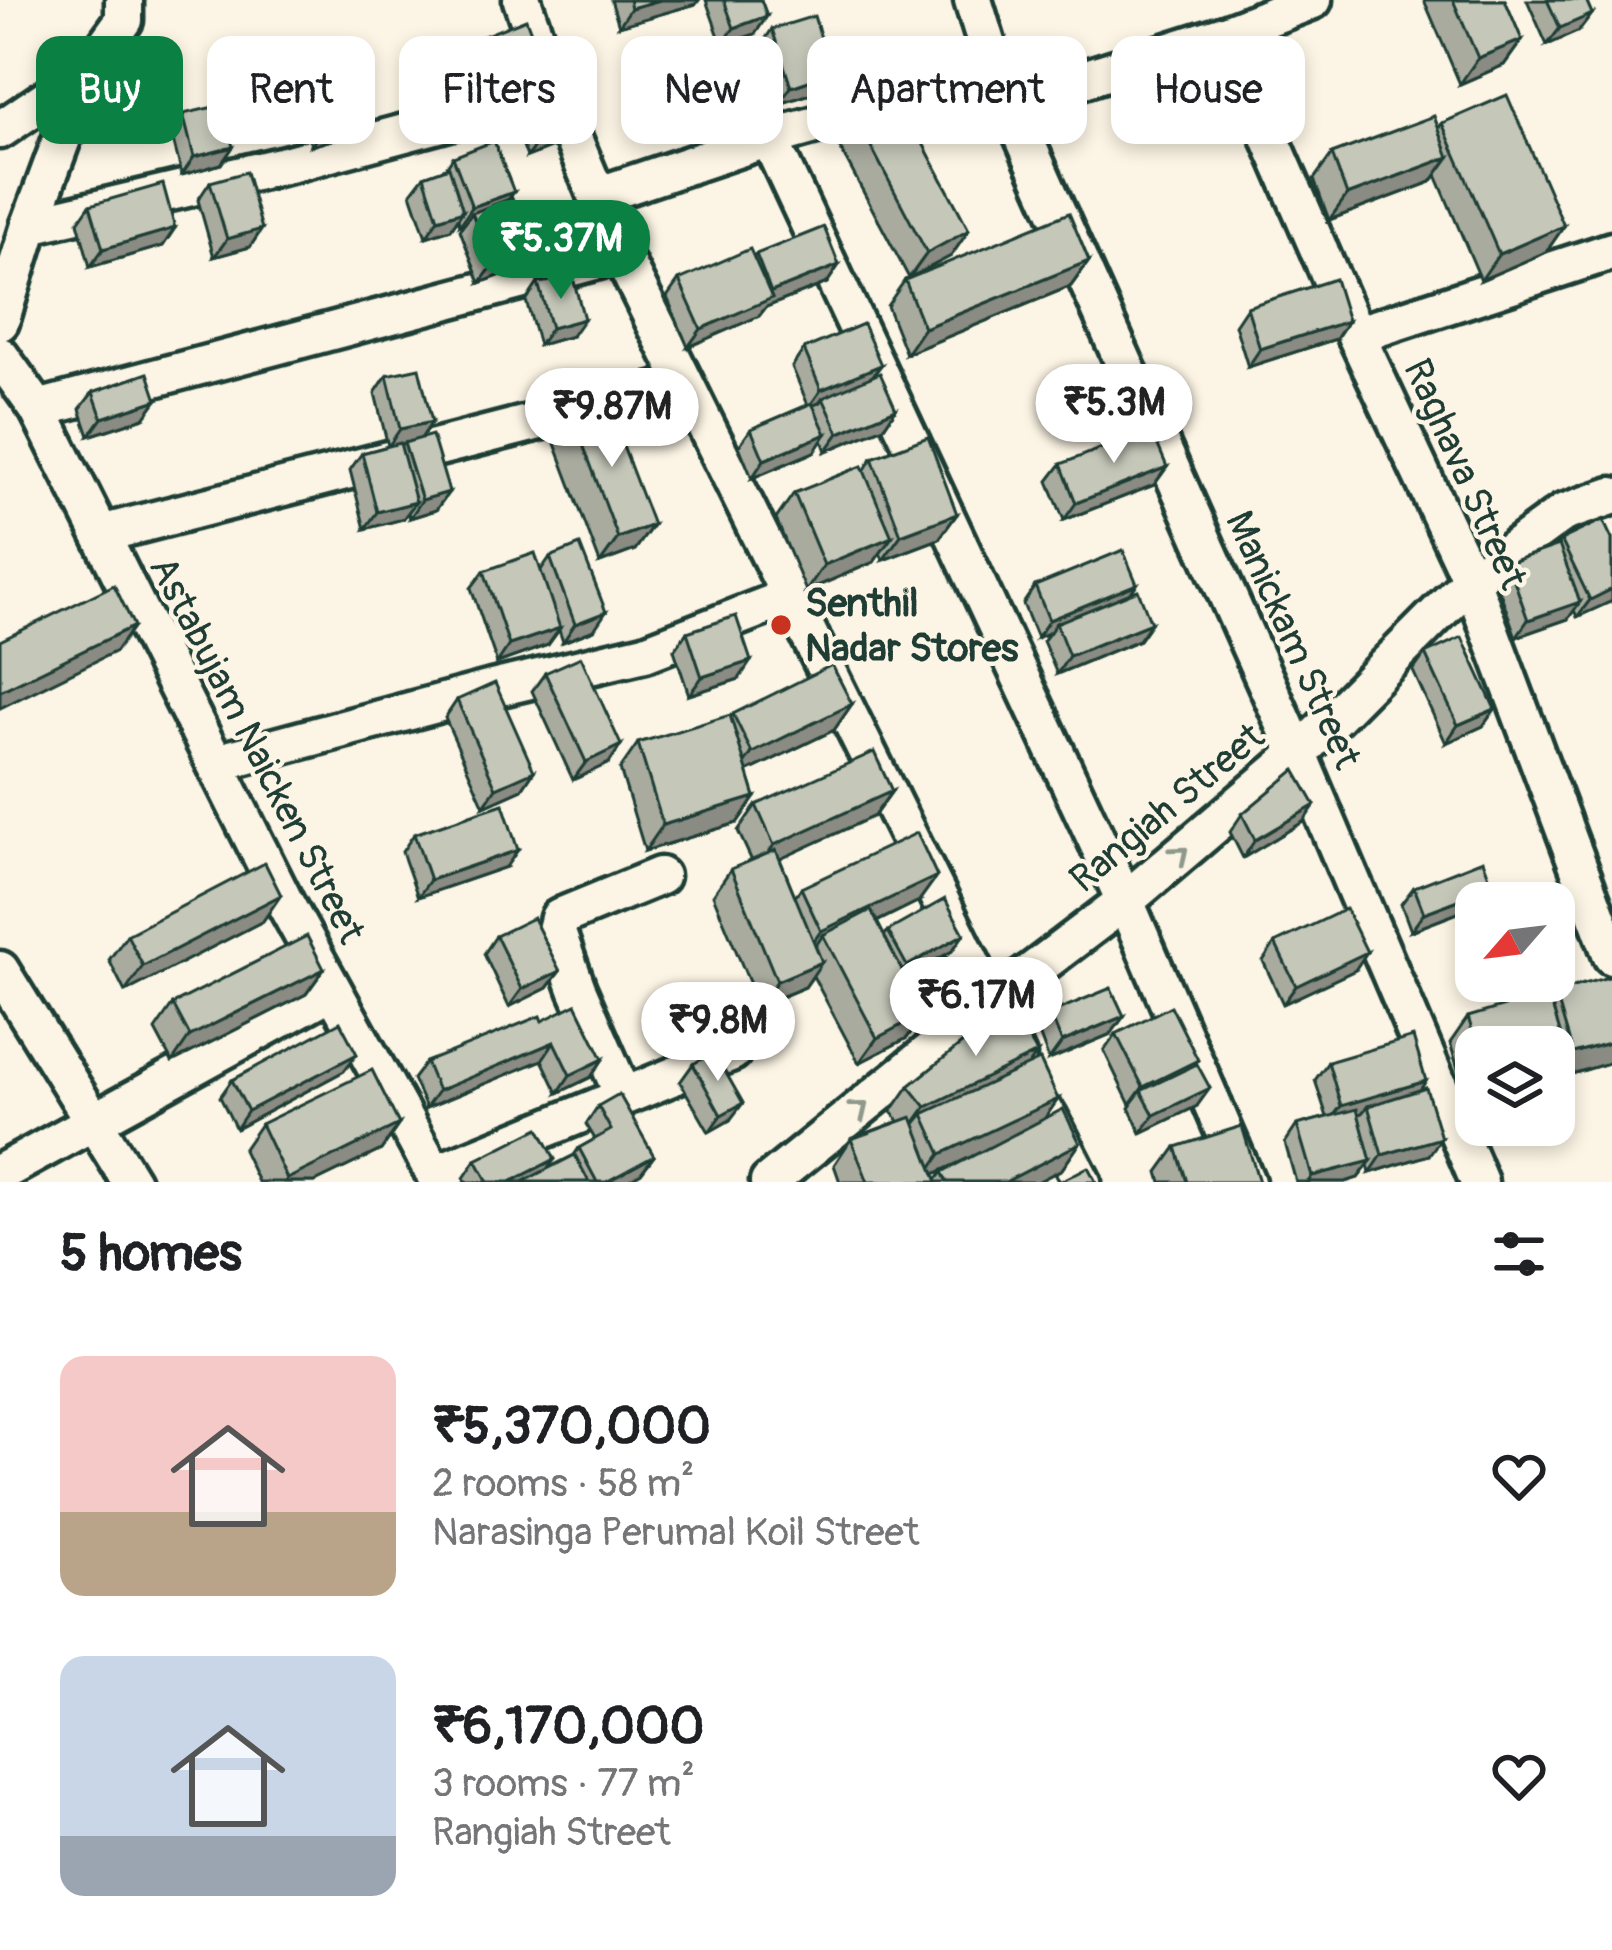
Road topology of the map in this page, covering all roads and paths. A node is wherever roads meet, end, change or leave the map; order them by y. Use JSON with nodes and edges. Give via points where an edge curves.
{"nodes":[{"id":1,"x":124,"y":0,"type":"edge"},
{"id":2,"x":521,"y":0,"type":"edge"},
{"id":3,"x":973,"y":0,"type":"edge"},
{"id":4,"x":1313,"y":0,"type":"edge"},
{"id":5,"x":1240,"y":20,"type":"edge"},
{"id":6,"x":112,"y":36,"type":"edge"},
{"id":7,"x":534,"y":36,"type":"edge"},
{"id":8,"x":984,"y":36,"type":"edge"},
{"id":9,"x":1087,"y":77,"type":"edge"},
{"id":10,"x":36,"y":106,"type":"edge"},
{"id":11,"x":0,"y":130,"type":"edge"},
{"id":12,"x":399,"y":135,"type":"edge"},
{"id":13,"x":60,"y":144,"type":"edge"},
{"id":14,"x":575,"y":144,"type":"edge"},
{"id":15,"x":751,"y":144,"type":"edge"},
{"id":16,"x":772,"y":144,"type":"edge"},
{"id":17,"x":1027,"y":144,"type":"edge"},
{"id":18,"x":596,"y":196,"type":"junction"},
{"id":19,"x":30,"y":225,"type":"junction"},
{"id":20,"x":1612,"y":250,"type":"edge"},
{"id":21,"x":621,"y":254,"type":"junction"},
{"id":22,"x":0,"y":322,"type":"edge"},
{"id":23,"x":1356,"y":335,"type":"junction"},
{"id":24,"x":0,"y":356,"type":"edge"},
{"id":25,"x":683,"y":384,"type":"junction"},
{"id":26,"x":38,"y":409,"type":"junction"},
{"id":27,"x":1612,"y":496,"type":"edge"},
{"id":28,"x":100,"y":535,"type":"junction"},
{"id":29,"x":1471,"y":580,"type":"junction"},
{"id":30,"x":789,"y":597,"type":"junction"},
{"id":31,"x":1298,"y":754,"type":"junction"},
{"id":32,"x":216,"y":763,"type":"junction"},
{"id":33,"x":660,"y":876,"type":"dead end"},
{"id":34,"x":1125,"y":901,"type":"junction"},
{"id":35,"x":1612,"y":956,"type":"edge"},
{"id":36,"x":0,"y":970,"type":"edge"},
{"id":37,"x":332,"y":991,"type":"junction"},
{"id":38,"x":989,"y":1004,"type":"junction"},
{"id":39,"x":732,"y":1052,"type":"dead end"},
{"id":40,"x":622,"y":1095,"type":"junction"},
{"id":41,"x":93,"y":1120,"type":"junction"},
{"id":42,"x":0,"y":1173,"type":"edge"},
{"id":43,"x":437,"y":1178,"type":"edge"},
{"id":44,"x":1072,"y":1179,"type":"edge"},
{"id":45,"x":131,"y":1182,"type":"edge"},
{"id":46,"x":769,"y":1182,"type":"edge"},
{"id":47,"x":1246,"y":1182,"type":"edge"},
{"id":48,"x":1479,"y":1182,"type":"edge"}],
"edges":[{"from":1,"to":6,"type":"street","via":[[124,20]]},
{"from":2,"to":7,"type":"street"},
{"from":3,"to":8,"type":"street","name":"Manickam Street"},
{"from":4,"to":5,"type":"street"},
{"from":5,"to":9,"type":"street"},
{"from":5,"to":23,"type":"street","name":"Raghava Street"},
{"from":10,"to":11,"type":"street"},
{"from":12,"to":19,"type":"street"},
{"from":13,"to":19,"type":"street"},
{"from":14,"to":18,"type":"street"},
{"from":15,"to":18,"type":"street"},
{"from":16,"to":34,"type":"street"},
{"from":17,"to":31,"type":"street","name":"Manickam Street"},
{"from":18,"to":21,"type":"street"},
{"from":19,"to":22,"type":"street"},
{"from":20,"to":23,"type":"street"},
{"from":21,"to":25,"type":"street"},
{"from":21,"to":26,"type":"street"},
{"from":23,"to":29,"type":"street","name":"Raghava Street"},
{"from":24,"to":26,"type":"street","name":"Astabujam Naicken Street"},
{"from":25,"to":28,"type":"street"},
{"from":25,"to":30,"type":"street"},
{"from":26,"to":28,"type":"street","name":"Astabujam Naicken Street"},
{"from":27,"to":29,"type":"street","name":"Rangiah Street","via":[[1563,513]]},
{"from":28,"to":32,"type":"street","name":"Astabujam Naicken Street"},
{"from":29,"to":31,"type":"street","name":"Rangiah Street"},
{"from":29,"to":35,"type":"street","name":"Raghava Street"},
{"from":30,"to":32,"type":"street","via":[[645,653]]},
{"from":30,"to":38,"type":"street"},
{"from":34,"to":31,"type":"street","name":"Rangiah Street","one_way":true},
{"from":31,"to":48,"type":"street","name":"Manickam Street"},
{"from":32,"to":37,"type":"street","name":"Astabujam Naicken Street"},
{"from":33,"to":40,"type":"street","via":[[557,923]]},
{"from":34,"to":38,"type":"street","name":"Rangiah Street"},
{"from":34,"to":47,"type":"street"},
{"from":36,"to":41,"type":"street"},
{"from":37,"to":41,"type":"street"},
{"from":37,"to":43,"type":"street","name":"Astabujam Naicken Street"},
{"from":38,"to":44,"type":"street"},
{"from":46,"to":38,"type":"street","name":"Rangiah Street","one_way":true},
{"from":39,"to":40,"type":"street"},
{"from":40,"to":43,"type":"street"},
{"from":41,"to":42,"type":"street"},
{"from":41,"to":45,"type":"street"}]}
